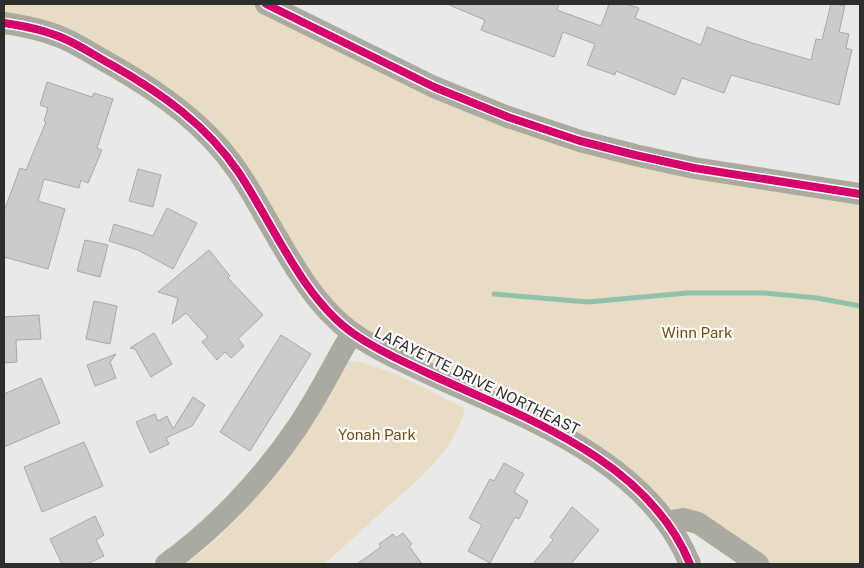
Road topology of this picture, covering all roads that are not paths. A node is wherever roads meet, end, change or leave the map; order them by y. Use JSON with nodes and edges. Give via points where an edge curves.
{"nodes":[{"id":1,"x":266,"y":4,"type":"edge"},
{"id":2,"x":4,"y":23,"type":"edge"},
{"id":3,"x":860,"y":194,"type":"edge"},
{"id":4,"x":352,"y":333,"type":"junction"},
{"id":5,"x":667,"y":522,"type":"junction"},
{"id":6,"x":166,"y":564,"type":"edge"},
{"id":7,"x":690,"y":564,"type":"edge"},
{"id":8,"x":758,"y":564,"type":"edge"}],
"edges":[{"from":1,"to":3,"type":"street","via":[[434,86],[508,117],[571,138],[694,168]]},
{"from":2,"to":4,"type":"street","name":"LAFAYETTE DRIVE NORTHEAST","via":[[28,26],[66,39],[146,85],[185,113],[215,142],[238,172],[311,292]]},
{"from":4,"to":5,"type":"street","name":"LAFAYETTE DRIVE NORTHEAST","via":[[386,354],[538,424],[578,446],[632,483]]},
{"from":4,"to":6,"type":"street","via":[[306,413],[279,452],[211,528]]},
{"from":5,"to":7,"type":"street","name":"LAFAYETTE DRIVE NORTHEAST"},
{"from":5,"to":8,"type":"street","via":[[683,518],[698,523]]}]}
